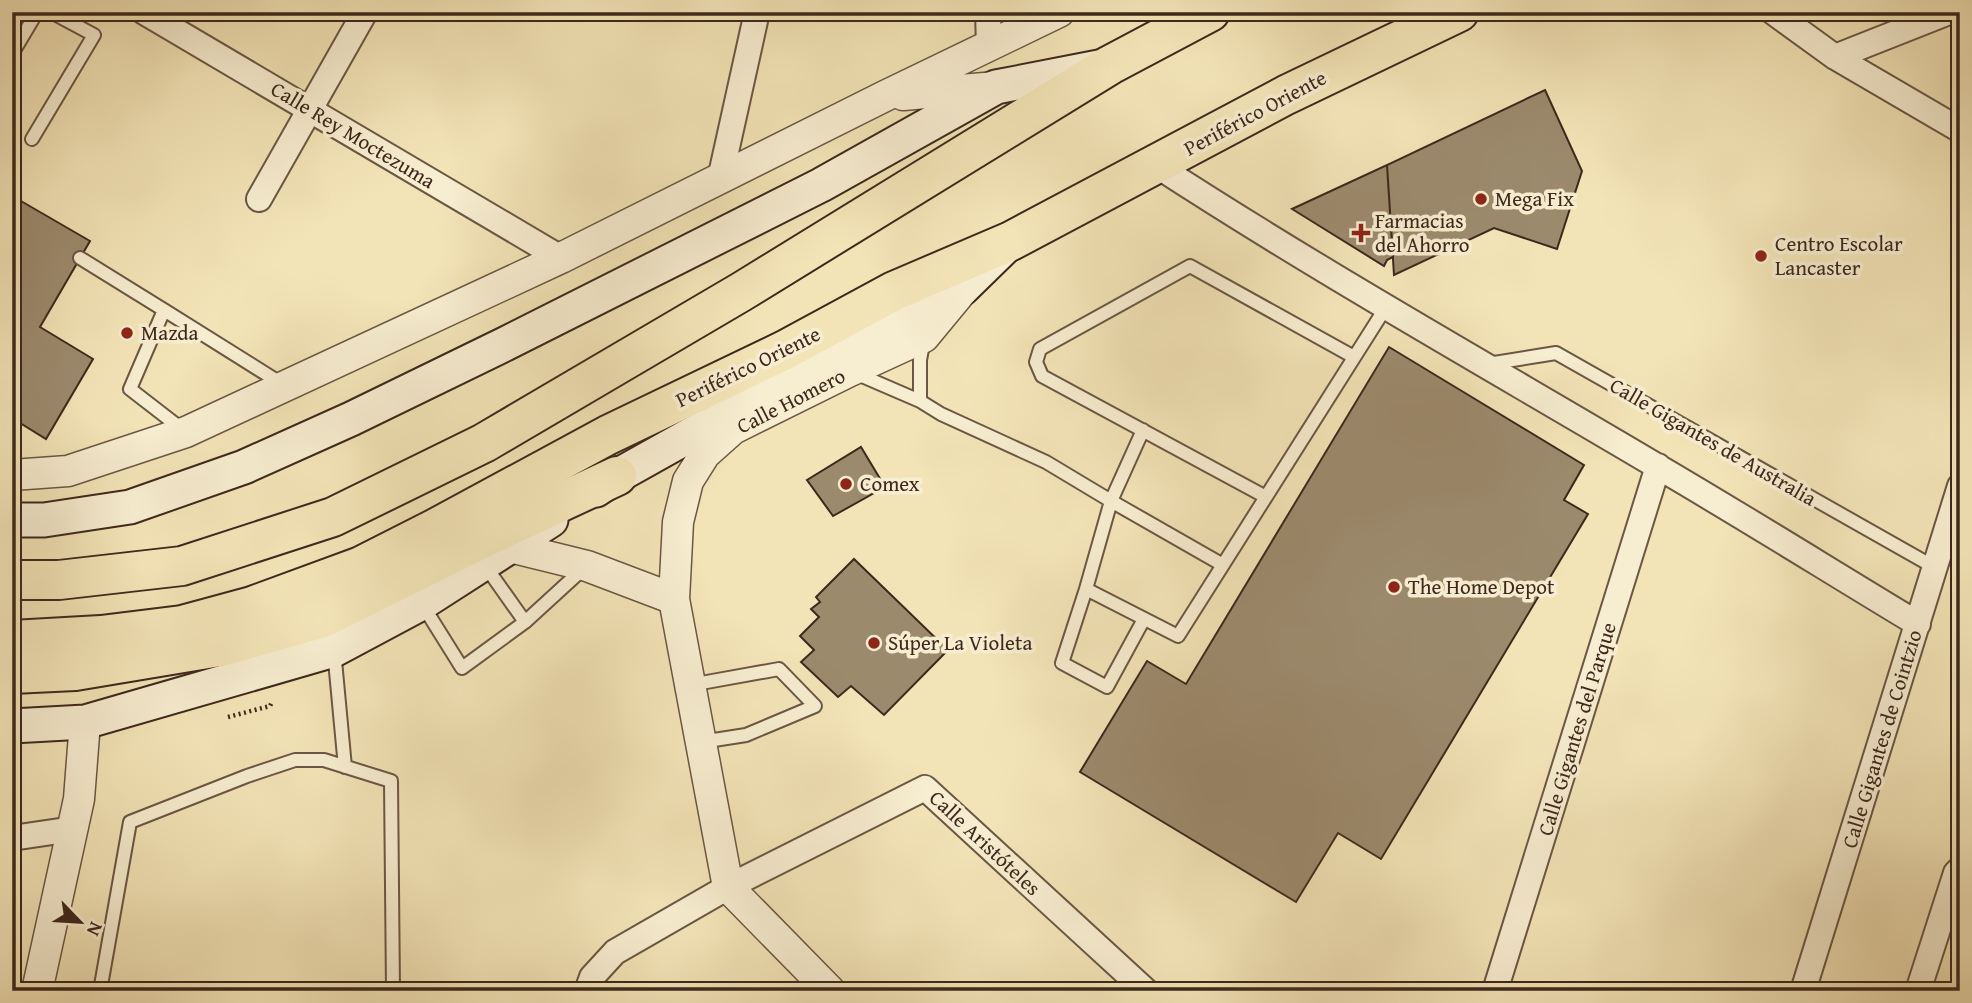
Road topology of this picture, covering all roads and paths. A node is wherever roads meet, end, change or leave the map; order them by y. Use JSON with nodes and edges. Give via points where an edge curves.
{"nodes":[{"id":1,"x":37,"y":12,"type":"edge"},
{"id":2,"x":51,"y":12,"type":"edge"},
{"id":3,"x":144,"y":12,"type":"edge"},
{"id":4,"x":365,"y":12,"type":"edge"},
{"id":5,"x":757,"y":12,"type":"edge"},
{"id":6,"x":1059,"y":12,"type":"edge"},
{"id":7,"x":1210,"y":12,"type":"edge"},
{"id":8,"x":1459,"y":12,"type":"edge"},
{"id":9,"x":1773,"y":12,"type":"edge"},
{"id":10,"x":1949,"y":12,"type":"edge"},
{"id":11,"x":986,"y":13,"type":"edge"},
{"id":12,"x":989,"y":47,"type":"junction"},
{"id":13,"x":12,"y":54,"type":"edge"},
{"id":14,"x":1835,"y":57,"type":"junction"},
{"id":15,"x":1110,"y":65,"type":"junction"},
{"id":16,"x":996,"y":87,"type":"junction"},
{"id":17,"x":885,"y":96,"type":"junction"},
{"id":18,"x":310,"y":109,"type":"junction"},
{"id":19,"x":1960,"y":130,"type":"edge"},
{"id":20,"x":32,"y":139,"type":"dead end"},
{"id":21,"x":1156,"y":165,"type":"junction"},
{"id":22,"x":720,"y":179,"type":"junction"},
{"id":23,"x":259,"y":199,"type":"dead end"},
{"id":24,"x":1011,"y":241,"type":"junction"},
{"id":25,"x":80,"y":258,"type":"dead end"},
{"id":26,"x":561,"y":258,"type":"junction"},
{"id":27,"x":963,"y":288,"type":"junction"},
{"id":28,"x":1386,"y":307,"type":"junction"},
{"id":29,"x":164,"y":310,"type":"junction"},
{"id":30,"x":924,"y":337,"type":"junction"},
{"id":31,"x":1354,"y":357,"type":"junction"},
{"id":32,"x":1484,"y":365,"type":"junction"},
{"id":33,"x":850,"y":371,"type":"junction"},
{"id":34,"x":285,"y":386,"type":"junction"},
{"id":35,"x":920,"y":401,"type":"junction"},
{"id":36,"x":1143,"y":430,"type":"junction"},
{"id":37,"x":187,"y":432,"type":"junction"},
{"id":38,"x":1658,"y":466,"type":"junction"},
{"id":39,"x":12,"y":475,"type":"edge"},
{"id":40,"x":617,"y":476,"type":"junction"},
{"id":41,"x":1960,"y":486,"type":"edge"},
{"id":42,"x":1266,"y":497,"type":"junction"},
{"id":43,"x":1111,"y":502,"type":"junction"},
{"id":44,"x":12,"y":520,"type":"edge"},
{"id":45,"x":497,"y":556,"type":"junction"},
{"id":46,"x":1223,"y":565,"type":"junction"},
{"id":47,"x":587,"y":566,"type":"junction"},
{"id":48,"x":1934,"y":567,"type":"junction"},
{"id":49,"x":12,"y":580,"type":"edge"},
{"id":50,"x":1086,"y":589,"type":"junction"},
{"id":51,"x":674,"y":599,"type":"junction"},
{"id":52,"x":422,"y":603,"type":"junction"},
{"id":53,"x":1144,"y":619,"type":"junction"},
{"id":54,"x":525,"y":622,"type":"junction"},
{"id":55,"x":1918,"y":624,"type":"junction"},
{"id":56,"x":12,"y":640,"type":"edge"},
{"id":57,"x":334,"y":650,"type":"junction"},
{"id":58,"x":12,"y":674,"type":"edge"},
{"id":59,"x":690,"y":685,"type":"junction"},
{"id":60,"x":85,"y":722,"type":"junction"},
{"id":61,"x":12,"y":726,"type":"edge"},
{"id":62,"x":701,"y":742,"type":"junction"},
{"id":63,"x":345,"y":767,"type":"junction"},
{"id":64,"x":73,"y":829,"type":"junction"},
{"id":65,"x":12,"y":838,"type":"edge"},
{"id":66,"x":1960,"y":869,"type":"edge"},
{"id":67,"x":728,"y":887,"type":"junction"},
{"id":68,"x":37,"y":991,"type":"edge"},
{"id":69,"x":100,"y":991,"type":"edge"},
{"id":70,"x":393,"y":991,"type":"edge"},
{"id":71,"x":587,"y":991,"type":"edge"},
{"id":72,"x":830,"y":991,"type":"edge"},
{"id":73,"x":1146,"y":991,"type":"edge"},
{"id":74,"x":1495,"y":991,"type":"edge"},
{"id":75,"x":1803,"y":991,"type":"edge"},
{"id":76,"x":1917,"y":991,"type":"edge"}],
"edges":[{"from":1,"to":13,"type":"lane"},
{"from":2,"to":20,"type":"lane","via":[[94,34]]},
{"from":3,"to":18,"type":"street","name":"Calle Rey Moctezuma"},
{"from":4,"to":18,"type":"street"},
{"from":5,"to":22,"type":"street"},
{"from":6,"to":12,"type":"street"},
{"from":7,"to":15,"type":"main road"},
{"from":8,"to":21,"type":"main road","name":"Periférico Oriente","via":[[1286,95]]},
{"from":9,"to":14,"type":"street"},
{"from":10,"to":14,"type":"street"},
{"from":11,"to":12,"type":"street"},
{"from":12,"to":17,"type":"street"},
{"from":14,"to":19,"type":"street"},
{"from":15,"to":16,"type":"main road"},
{"from":15,"to":49,"type":"main road","via":[[741,292],[484,443],[332,517],[183,566],[59,580]]},
{"from":16,"to":17,"type":"street"},
{"from":16,"to":44,"type":"main road","via":[[808,191],[505,344],[244,467],[130,507],[44,520]]},
{"from":17,"to":22,"type":"street"},
{"from":18,"to":23,"type":"street"},
{"from":18,"to":26,"type":"street","name":"Calle Rey Moctezuma"},
{"from":21,"to":24,"type":"main road","name":"Periférico Oriente"},
{"from":21,"to":28,"type":"street"},
{"from":22,"to":26,"type":"street"},
{"from":24,"to":27,"type":"main road"},
{"from":24,"to":56,"type":"main road","name":"Periférico Oriente","via":[[894,291],[361,566],[263,602],[182,625]]},
{"from":25,"to":29,"type":"lane"},
{"from":26,"to":34,"type":"street"},
{"from":27,"to":30,"type":"street","name":"Calle Homero"},
{"from":27,"to":40,"type":"main road"},
{"from":28,"to":31,"type":"lane"},
{"from":28,"to":32,"type":"street"},
{"from":29,"to":34,"type":"lane"},
{"from":29,"to":37,"type":"lane","via":[[130,389]]},
{"from":30,"to":33,"type":"street","name":"Calle Homero"},
{"from":30,"to":35,"type":"lane"},
{"from":31,"to":36,"type":"lane","via":[[1190,266],[1040,349],[1036,362],[1042,376]]},
{"from":31,"to":42,"type":"lane"},
{"from":32,"to":38,"type":"street"},
{"from":32,"to":48,"type":"lane","name":"Calle Gigantes de Australia","via":[[1556,353]]},
{"from":33,"to":35,"type":"lane"},
{"from":33,"to":51,"type":"street","name":"Calle Homero","via":[[733,429],[705,454],[688,481],[678,522]]},
{"from":34,"to":37,"type":"street"},
{"from":35,"to":43,"type":"lane","via":[[1046,462]]},
{"from":36,"to":42,"type":"lane"},
{"from":36,"to":43,"type":"lane"},
{"from":37,"to":39,"type":"street","via":[[68,471]]},
{"from":38,"to":55,"type":"street"},
{"from":38,"to":74,"type":"street","name":"Calle Gigantes del Parque"},
{"from":40,"to":45,"type":"main road"},
{"from":40,"to":58,"type":"main road","via":[[323,618],[225,646],[75,671]]},
{"from":41,"to":48,"type":"street","name":"Calle Gigantes de Cointzio"},
{"from":42,"to":46,"type":"lane"},
{"from":43,"to":46,"type":"lane"},
{"from":43,"to":50,"type":"lane"},
{"from":45,"to":47,"type":"street"},
{"from":45,"to":52,"type":"main road"},
{"from":45,"to":54,"type":"lane"},
{"from":46,"to":53,"type":"lane","via":[[1178,636]]},
{"from":47,"to":51,"type":"street"},
{"from":47,"to":54,"type":"lane"},
{"from":48,"to":55,"type":"street","name":"Calle Gigantes de Cointzio"},
{"from":50,"to":53,"type":"lane"},
{"from":50,"to":53,"type":"lane","via":[[1062,663],[1107,687]]},
{"from":51,"to":59,"type":"street","name":"Calle Homero"},
{"from":52,"to":54,"type":"lane","via":[[462,668]]},
{"from":52,"to":57,"type":"main road"},
{"from":55,"to":75,"type":"street","name":"Calle Gigantes de Cointzio"},
{"from":57,"to":60,"type":"main road"},
{"from":57,"to":63,"type":"lane"},
{"from":59,"to":62,"type":"street","name":"Calle Homero"},
{"from":59,"to":62,"type":"lane","via":[[779,669],[815,706],[746,736]]},
{"from":60,"to":61,"type":"main road"},
{"from":60,"to":64,"type":"street"},
{"from":62,"to":67,"type":"street","name":"Calle Homero"},
{"from":63,"to":69,"type":"lane","via":[[324,760],[295,760],[131,822]]},
{"from":63,"to":70,"type":"lane","via":[[391,781]]},
{"from":64,"to":65,"type":"street"},
{"from":64,"to":68,"type":"street"},
{"from":66,"to":76,"type":"street"},
{"from":67,"to":71,"type":"street","via":[[615,952],[592,977]]},
{"from":67,"to":72,"type":"street"},
{"from":67,"to":73,"type":"street","name":"Calle Aristóteles","via":[[925,788]]}]}
